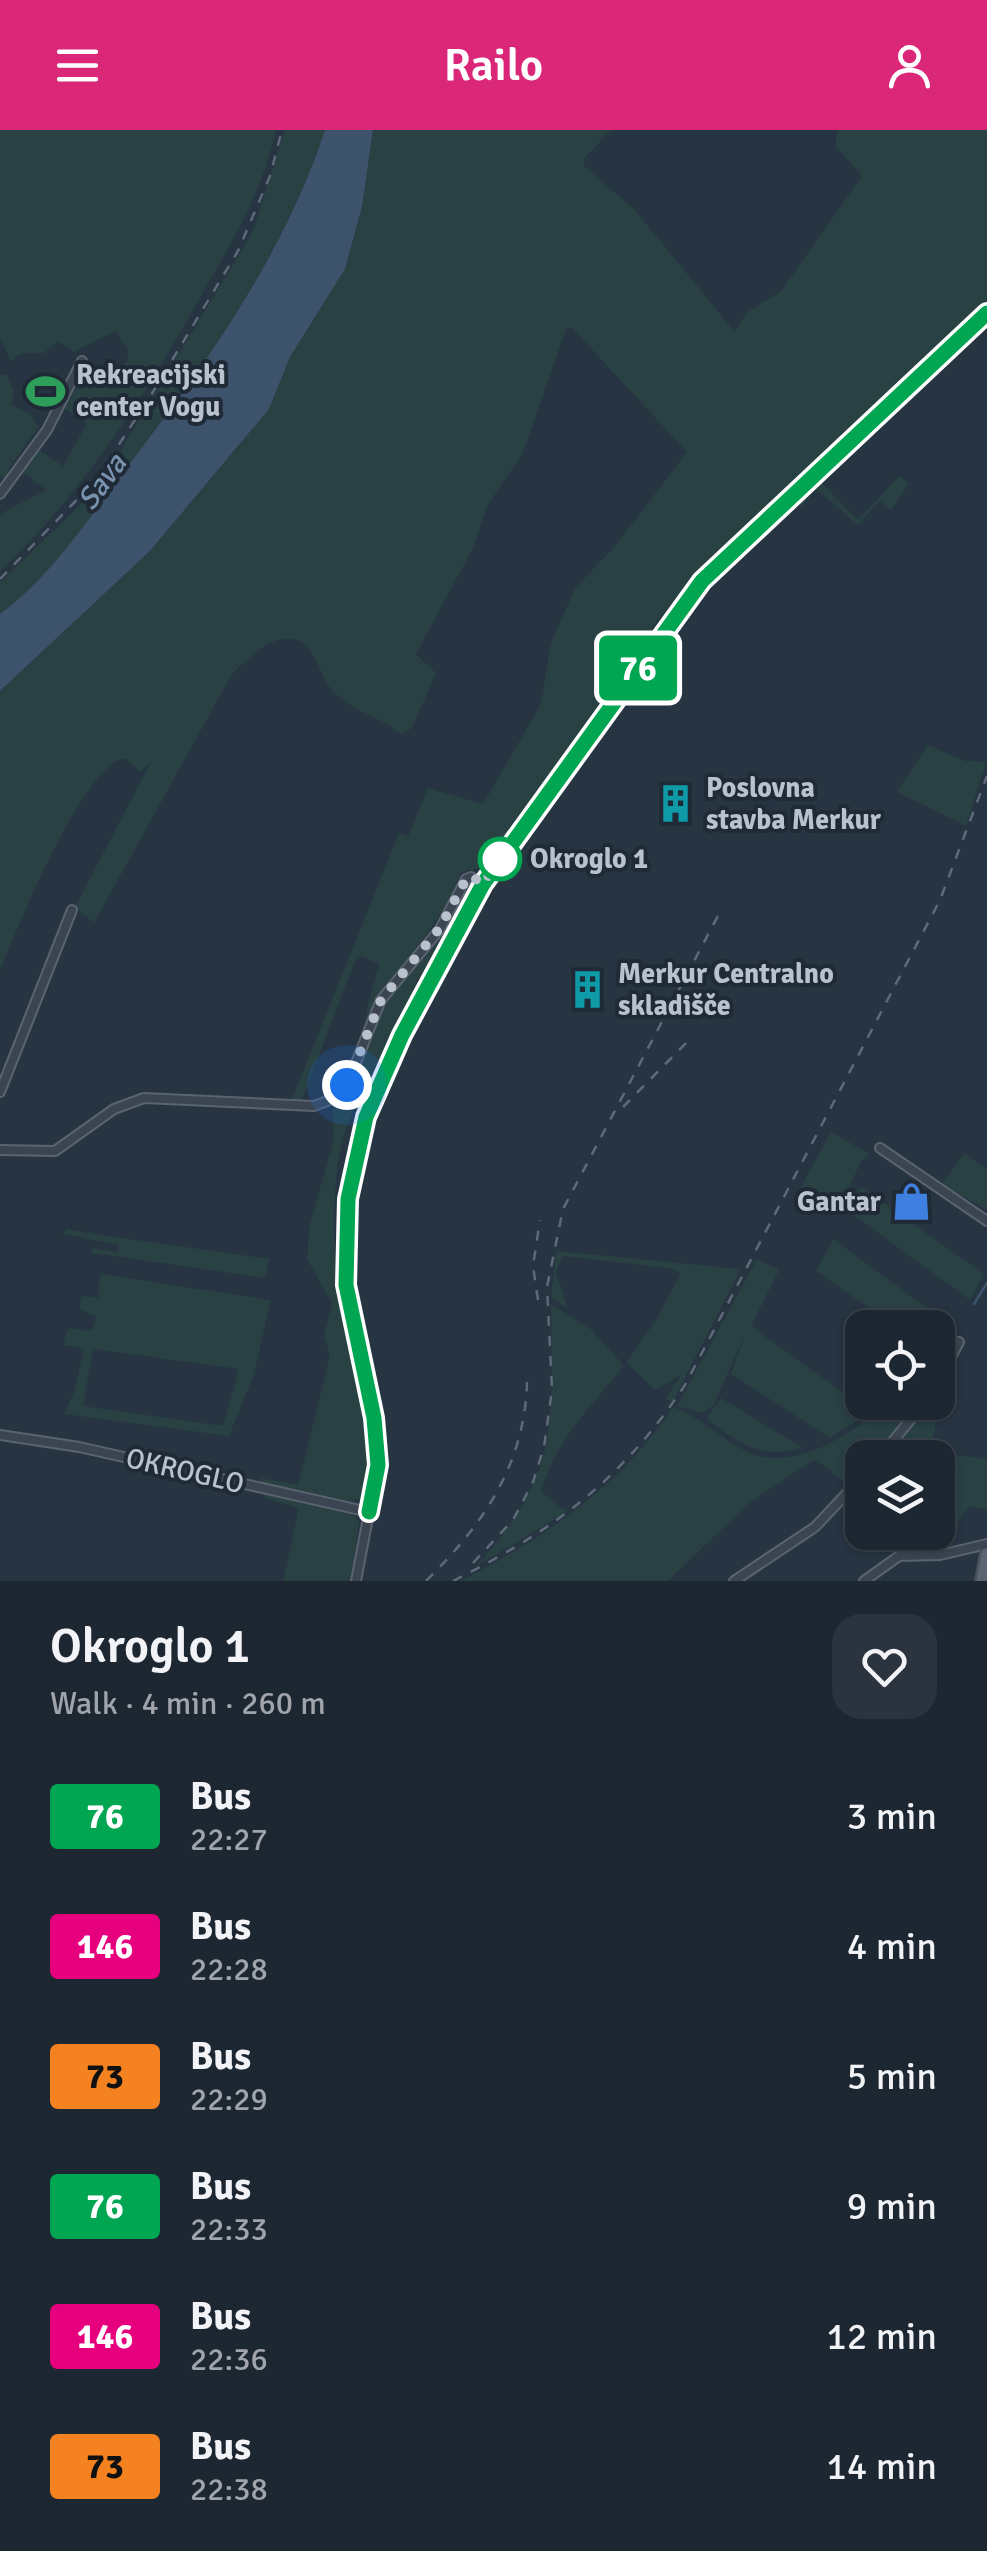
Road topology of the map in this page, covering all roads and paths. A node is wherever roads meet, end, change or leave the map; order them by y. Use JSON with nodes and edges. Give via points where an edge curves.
{"nodes":[{"id":1,"x":987,"y":313,"type":"edge"},
{"id":2,"x":82,"y":360,"type":"dead end"},
{"id":3,"x":0,"y":494,"type":"edge"},
{"id":4,"x":483,"y":884,"type":"junction"},
{"id":5,"x":72,"y":910,"type":"dead end"},
{"id":6,"x":0,"y":1092,"type":"edge"},
{"id":7,"x":880,"y":1148,"type":"dead end"},
{"id":8,"x":0,"y":1150,"type":"edge"},
{"id":9,"x":984,"y":1217,"type":"edge"},
{"id":10,"x":959,"y":1342,"type":"dead end"},
{"id":11,"x":955,"y":1350,"type":"edge"},
{"id":12,"x":910,"y":1420,"type":"edge"},
{"id":13,"x":0,"y":1435,"type":"edge"},
{"id":14,"x":894,"y":1440,"type":"edge"},
{"id":15,"x":845,"y":1495,"type":"edge"},
{"id":16,"x":369,"y":1512,"type":"junction"},
{"id":17,"x":987,"y":1544,"type":"edge"},
{"id":18,"x":987,"y":1554,"type":"edge"},
{"id":19,"x":356,"y":1581,"type":"edge"},
{"id":20,"x":734,"y":1581,"type":"edge"},
{"id":21,"x":864,"y":1581,"type":"edge"},
{"id":22,"x":982,"y":1581,"type":"edge"}],
"edges":[{"from":1,"to":4,"type":"street","via":[[702,581]]},
{"from":2,"to":3,"type":"street","via":[[47,430]]},
{"from":4,"to":8,"type":"street","via":[[466,879],[440,928],[381,1000],[354,1073],[335,1098],[314,1106],[144,1098],[114,1109],[55,1152]]},
{"from":4,"to":16,"type":"street","via":[[394,1052],[354,1157],[346,1285],[374,1418],[378,1465]]},
{"from":5,"to":6,"type":"street"},
{"from":7,"to":9,"type":"street"},
{"from":10,"to":11,"type":"street"},
{"from":12,"to":14,"type":"street"},
{"from":13,"to":16,"type":"street","name":"OKROGLO"},
{"from":15,"to":20,"type":"street","via":[[815,1527]]},
{"from":16,"to":19,"type":"street"},
{"from":17,"to":21,"type":"street","via":[[899,1556]]},
{"from":18,"to":22,"type":"main road"}]}
